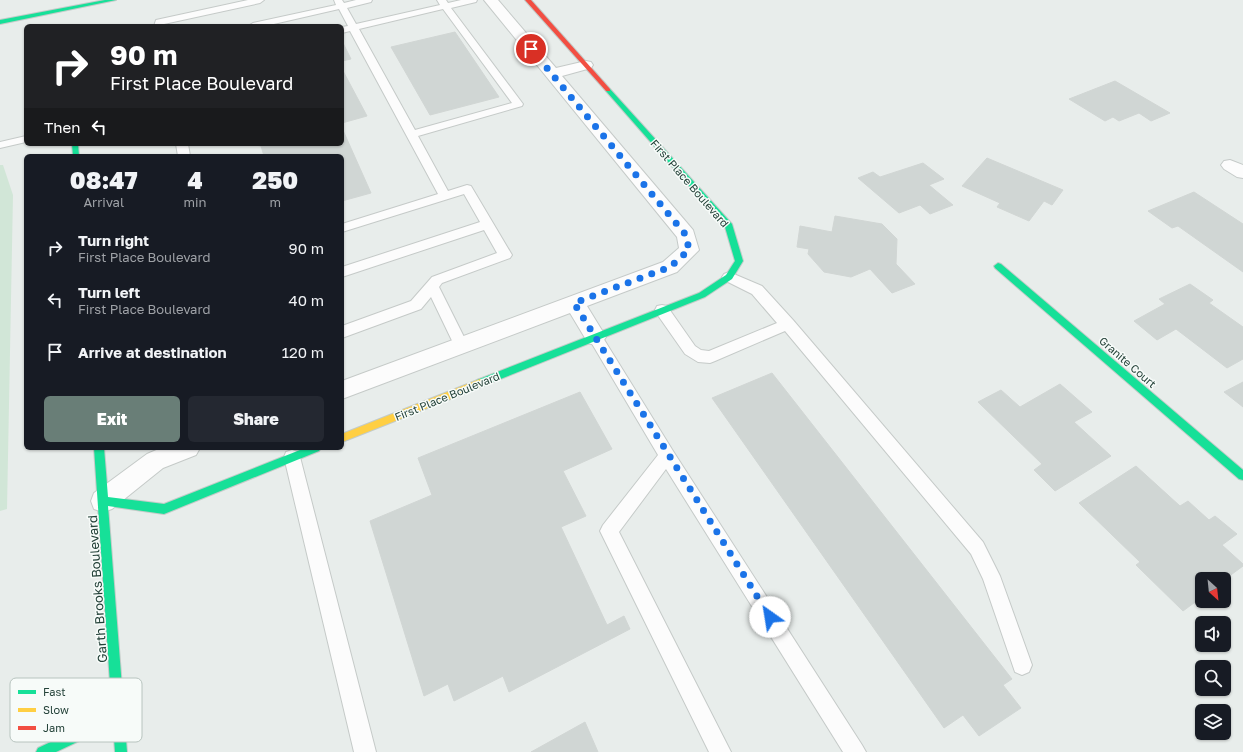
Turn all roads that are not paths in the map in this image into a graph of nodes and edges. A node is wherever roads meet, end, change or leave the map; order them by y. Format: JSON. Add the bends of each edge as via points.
{"nodes":[{"id":1,"x":64,"y":0,"type":"edge"},
{"id":2,"x":113,"y":0,"type":"edge"},
{"id":3,"x":260,"y":0,"type":"edge"},
{"id":4,"x":368,"y":0,"type":"edge"},
{"id":5,"x":473,"y":0,"type":"edge"},
{"id":6,"x":490,"y":0,"type":"edge"},
{"id":7,"x":528,"y":0,"type":"edge"},
{"id":8,"x":340,"y":3,"type":"edge"},
{"id":9,"x":443,"y":3,"type":"edge"},
{"id":10,"x":65,"y":10,"type":"junction"},
{"id":11,"x":66,"y":20,"type":"dead end"},
{"id":12,"x":0,"y":22,"type":"edge"},
{"id":13,"x":158,"y":24,"type":"edge"},
{"id":14,"x":261,"y":24,"type":"edge"},
{"id":15,"x":353,"y":28,"type":"junction"},
{"id":16,"x":344,"y":30,"type":"edge"},
{"id":17,"x":586,"y":65,"type":"junction"},
{"id":18,"x":552,"y":74,"type":"junction"},
{"id":19,"x":412,"y":134,"type":"junction"},
{"id":20,"x":24,"y":139,"type":"edge"},
{"id":21,"x":0,"y":145,"type":"edge"},
{"id":22,"x":445,"y":196,"type":"junction"},
{"id":23,"x":488,"y":224,"type":"junction"},
{"id":24,"x":344,"y":227,"type":"edge"},
{"id":25,"x":998,"y":266,"type":"dead end"},
{"id":26,"x":344,"y":271,"type":"edge"},
{"id":27,"x":729,"y":277,"type":"junction"},
{"id":28,"x":432,"y":286,"type":"junction"},
{"id":29,"x":574,"y":303,"type":"junction"},
{"id":30,"x":662,"y":310,"type":"junction"},
{"id":31,"x":788,"y":324,"type":"junction"},
{"id":32,"x":344,"y":331,"type":"edge"},
{"id":33,"x":595,"y":337,"type":"junction"},
{"id":34,"x":461,"y":345,"type":"junction"},
{"id":35,"x":344,"y":389,"type":"edge"},
{"id":36,"x":344,"y":437,"type":"edge"},
{"id":37,"x":99,"y":450,"type":"edge"},
{"id":38,"x":183,"y":450,"type":"edge"},
{"id":39,"x":306,"y":450,"type":"edge"},
{"id":40,"x":291,"y":453,"type":"edge"},
{"id":41,"x":668,"y":456,"type":"junction"},
{"id":42,"x":1243,"y":476,"type":"edge"},
{"id":43,"x":103,"y":501,"type":"junction"},
{"id":44,"x":1022,"y":665,"type":"dead end"},
{"id":45,"x":115,"y":678,"type":"edge"},
{"id":46,"x":63,"y":742,"type":"edge"},
{"id":47,"x":120,"y":742,"type":"edge"},
{"id":48,"x":42,"y":752,"type":"edge"},
{"id":49,"x":121,"y":752,"type":"edge"},
{"id":50,"x":365,"y":752,"type":"edge"},
{"id":51,"x":720,"y":752,"type":"edge"},
{"id":52,"x":854,"y":752,"type":"edge"}],
"edges":[{"from":1,"to":10,"type":"street"},
{"from":2,"to":10,"type":"street"},
{"from":3,"to":13,"type":"lane","via":[[163,20]]},
{"from":4,"to":8,"type":"lane"},
{"from":5,"to":9,"type":"lane"},
{"from":6,"to":18,"type":"street"},
{"from":7,"to":17,"type":"street","name":"First Place Boulevard"},
{"from":8,"to":14,"type":"lane"},
{"from":8,"to":15,"type":"lane"},
{"from":9,"to":15,"type":"lane"},
{"from":9,"to":19,"type":"lane","via":[[518,104]]},
{"from":10,"to":11,"type":"street"},
{"from":10,"to":12,"type":"street"},
{"from":15,"to":16,"type":"lane"},
{"from":15,"to":19,"type":"lane"},
{"from":17,"to":18,"type":"street"},
{"from":17,"to":27,"type":"street","name":"First Place Boulevard","via":[[729,226],[739,261]]},
{"from":18,"to":29,"type":"street","via":[[686,235],[689,250],[670,267]]},
{"from":19,"to":22,"type":"lane"},
{"from":20,"to":21,"type":"lane"},
{"from":22,"to":23,"type":"lane","via":[[467,189]]},
{"from":22,"to":24,"type":"lane"},
{"from":23,"to":26,"type":"lane"},
{"from":23,"to":28,"type":"lane","via":[[506,255],[437,280]]},
{"from":25,"to":42,"type":"street","name":"Granite Court"},
{"from":27,"to":30,"type":"street","name":"First Place Boulevard","via":[[702,294]]},
{"from":27,"to":31,"type":"lane","via":[[757,290]]},
{"from":28,"to":32,"type":"lane","via":[[416,305]]},
{"from":28,"to":34,"type":"lane"},
{"from":29,"to":33,"type":"street"},
{"from":29,"to":34,"type":"street"},
{"from":30,"to":31,"type":"lane","via":[[690,350],[698,356],[710,357]]},
{"from":30,"to":33,"type":"street","name":"First Place Boulevard"},
{"from":31,"to":44,"type":"lane","via":[[977,548],[991,576]]},
{"from":33,"to":36,"type":"street","name":"First Place Boulevard"},
{"from":33,"to":41,"type":"lane"},
{"from":34,"to":35,"type":"street"},
{"from":37,"to":43,"type":"street","name":"Garth Brooks Boulevard"},
{"from":38,"to":43,"type":"street","via":[[155,461]]},
{"from":39,"to":40,"type":"street"},
{"from":40,"to":43,"type":"street","via":[[164,509]]},
{"from":40,"to":50,"type":"lane"},
{"from":41,"to":51,"type":"lane","via":[[608,531]]},
{"from":41,"to":52,"type":"lane"},
{"from":43,"to":45,"type":"street","name":"Garth Brooks Boulevard"},
{"from":46,"to":48,"type":"street"},
{"from":47,"to":49,"type":"street","name":"Garth Brooks Boulevard"}]}
